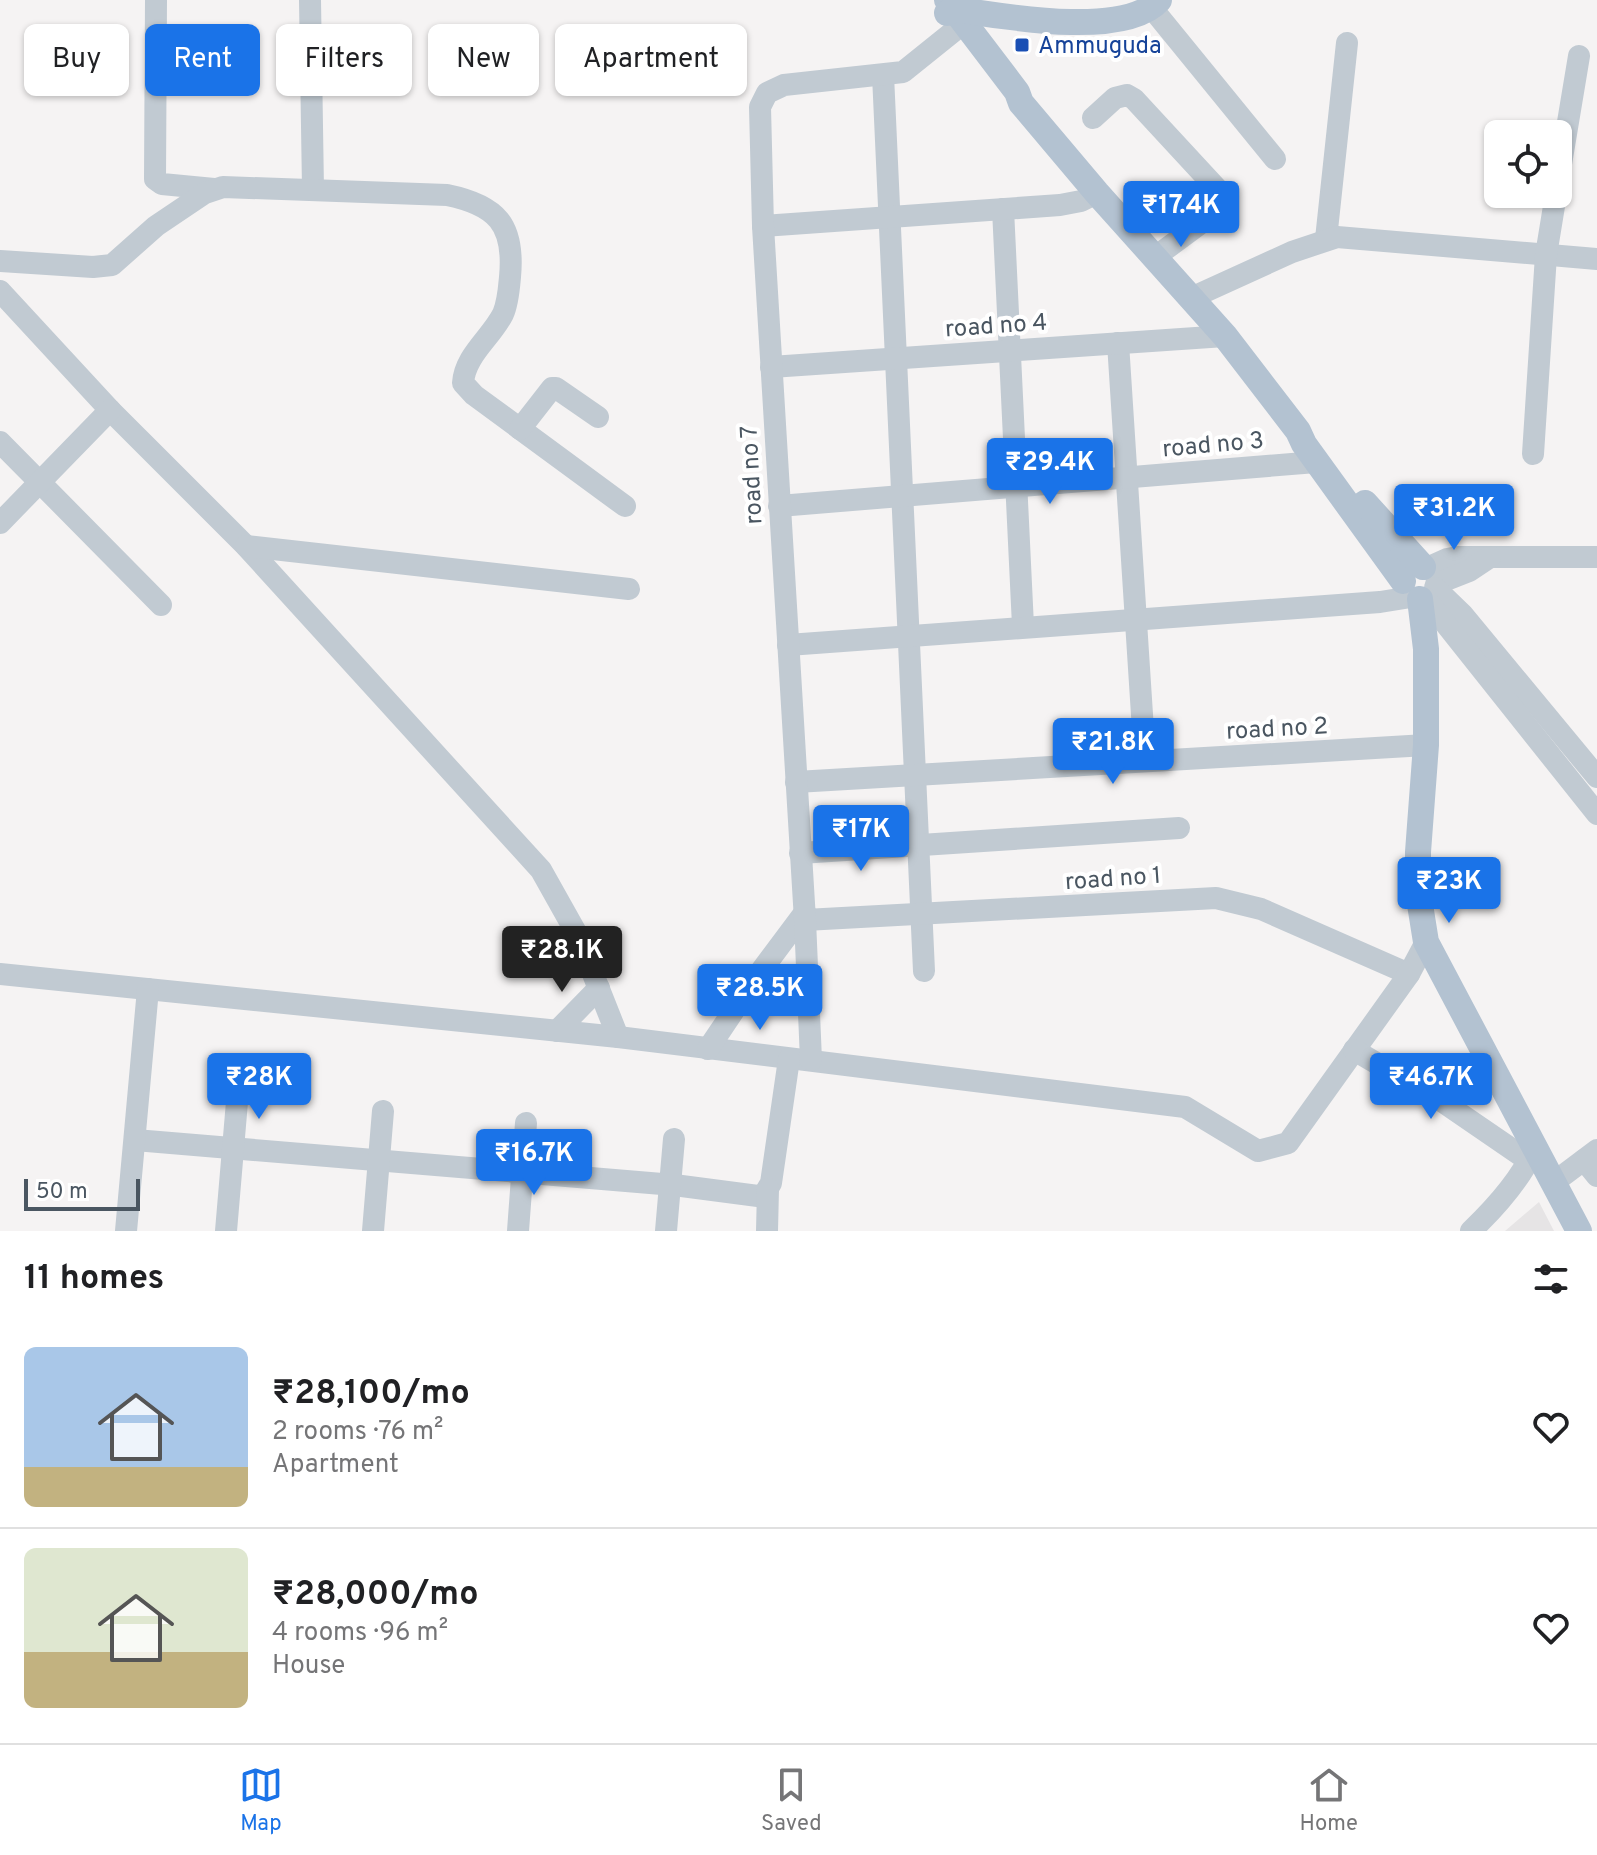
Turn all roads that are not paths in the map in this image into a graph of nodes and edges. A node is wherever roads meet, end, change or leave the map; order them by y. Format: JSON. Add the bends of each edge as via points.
{"nodes":[{"id":1,"x":156,"y":0,"type":"edge"},
{"id":2,"x":310,"y":0,"type":"edge"},
{"id":3,"x":1002,"y":0,"type":"edge"},
{"id":4,"x":1155,"y":4,"type":"edge"},
{"id":5,"x":946,"y":11,"type":"edge"},
{"id":6,"x":1095,"y":20,"type":"junction"},
{"id":7,"x":1347,"y":43,"type":"dead end"},
{"id":8,"x":1579,"y":56,"type":"dead end"},
{"id":9,"x":883,"y":75,"type":"junction"},
{"id":10,"x":1093,"y":118,"type":"dead end"},
{"id":11,"x":1568,"y":120,"type":"edge"},
{"id":12,"x":1275,"y":159,"type":"dead end"},
{"id":13,"x":214,"y":189,"type":"junction"},
{"id":14,"x":313,"y":189,"type":"junction"},
{"id":15,"x":1097,"y":193,"type":"junction"},
{"id":16,"x":1554,"y":208,"type":"edge"},
{"id":17,"x":1003,"y":209,"type":"junction"},
{"id":18,"x":890,"y":216,"type":"junction"},
{"id":19,"x":763,"y":226,"type":"junction"},
{"id":20,"x":1326,"y":239,"type":"junction"},
{"id":21,"x":1546,"y":255,"type":"junction"},
{"id":22,"x":1155,"y":257,"type":"junction"},
{"id":23,"x":1597,"y":259,"type":"edge"},
{"id":24,"x":0,"y":261,"type":"edge"},
{"id":25,"x":0,"y":291,"type":"edge"},
{"id":26,"x":1191,"y":298,"type":"junction"},
{"id":27,"x":1225,"y":336,"type":"junction"},
{"id":28,"x":1118,"y":343,"type":"junction"},
{"id":29,"x":1010,"y":351,"type":"junction"},
{"id":30,"x":896,"y":358,"type":"junction"},
{"id":31,"x":771,"y":367,"type":"junction"},
{"id":32,"x":110,"y":410,"type":"junction"},
{"id":33,"x":598,"y":417,"type":"dead end"},
{"id":34,"x":520,"y":429,"type":"junction"},
{"id":35,"x":1298,"y":431,"type":"junction"},
{"id":36,"x":0,"y":442,"type":"edge"},
{"id":37,"x":1533,"y":454,"type":"dead end"},
{"id":38,"x":1316,"y":462,"type":"junction"},
{"id":39,"x":1126,"y":477,"type":"junction"},
{"id":40,"x":39,"y":481,"type":"junction"},
{"id":41,"x":1017,"y":486,"type":"junction"},
{"id":42,"x":903,"y":495,"type":"junction"},
{"id":43,"x":625,"y":506,"type":"dead end"},
{"id":44,"x":779,"y":506,"type":"junction"},
{"id":45,"x":0,"y":523,"type":"edge"},
{"id":46,"x":246,"y":546,"type":"junction"},
{"id":47,"x":1597,"y":557,"type":"edge"},
{"id":48,"x":1423,"y":585,"type":"junction"},
{"id":49,"x":629,"y":589,"type":"dead end"},
{"id":50,"x":161,"y":605,"type":"dead end"},
{"id":51,"x":1135,"y":618,"type":"junction"},
{"id":52,"x":1023,"y":626,"type":"junction"},
{"id":53,"x":909,"y":635,"type":"junction"},
{"id":54,"x":788,"y":645,"type":"junction"},
{"id":55,"x":1426,"y":745,"type":"junction"},
{"id":56,"x":1145,"y":761,"type":"junction"},
{"id":57,"x":915,"y":775,"type":"junction"},
{"id":58,"x":1597,"y":777,"type":"edge"},
{"id":59,"x":796,"y":782,"type":"junction"},
{"id":60,"x":1597,"y":814,"type":"edge"},
{"id":61,"x":1179,"y":828,"type":"dead end"},
{"id":62,"x":919,"y":846,"type":"junction"},
{"id":63,"x":800,"y":853,"type":"junction"},
{"id":64,"x":922,"y":914,"type":"junction"},
{"id":65,"x":805,"y":916,"type":"junction"},
{"id":66,"x":1426,"y":942,"type":"junction"},
{"id":67,"x":924,"y":971,"type":"dead end"},
{"id":68,"x":0,"y":974,"type":"edge"},
{"id":69,"x":1409,"y":974,"type":"junction"},
{"id":70,"x":599,"y":988,"type":"junction"},
{"id":71,"x":148,"y":989,"type":"junction"},
{"id":72,"x":557,"y":1031,"type":"junction"},
{"id":73,"x":618,"y":1037,"type":"junction"},
{"id":74,"x":708,"y":1049,"type":"junction"},
{"id":75,"x":1354,"y":1050,"type":"junction"},
{"id":76,"x":800,"y":1059,"type":"junction"},
{"id":77,"x":238,"y":1090,"type":"dead end"},
{"id":78,"x":383,"y":1111,"type":"dead end"},
{"id":79,"x":526,"y":1123,"type":"dead end"},
{"id":80,"x":674,"y":1139,"type":"dead end"},
{"id":81,"x":135,"y":1140,"type":"junction"},
{"id":82,"x":233,"y":1148,"type":"junction"},
{"id":83,"x":1532,"y":1156,"type":"junction"},
{"id":84,"x":379,"y":1160,"type":"junction"},
{"id":85,"x":1593,"y":1162,"type":"edge"},
{"id":86,"x":523,"y":1173,"type":"junction"},
{"id":87,"x":1553,"y":1183,"type":"junction"},
{"id":88,"x":670,"y":1185,"type":"junction"},
{"id":89,"x":768,"y":1189,"type":"junction"},
{"id":90,"x":126,"y":1231,"type":"edge"},
{"id":91,"x":226,"y":1231,"type":"edge"},
{"id":92,"x":373,"y":1231,"type":"edge"},
{"id":93,"x":518,"y":1231,"type":"edge"},
{"id":94,"x":666,"y":1231,"type":"edge"},
{"id":95,"x":767,"y":1231,"type":"edge"},
{"id":96,"x":1471,"y":1231,"type":"edge"},
{"id":97,"x":1579,"y":1231,"type":"edge"}],
"edges":[{"from":1,"to":13,"type":"street","via":[[155,179]]},
{"from":2,"to":14,"type":"street"},
{"from":3,"to":6,"type":"main road"},
{"from":4,"to":6,"type":"main road","via":[[1125,17]]},
{"from":4,"to":12,"type":"street"},
{"from":5,"to":6,"type":"main road","via":[[1069,24]]},
{"from":5,"to":9,"type":"street","name":"road no 7","via":[[911,68]]},
{"from":5,"to":15,"type":"main road"},
{"from":7,"to":20,"type":"street"},
{"from":8,"to":11,"type":"street"},
{"from":9,"to":18,"type":"street"},
{"from":9,"to":19,"type":"street","name":"road no 7","via":[[784,85],[767,93],[759,122]]},
{"from":10,"to":22,"type":"street","via":[[1115,98],[1134,99],[1220,192],[1216,212]]},
{"from":13,"to":14,"type":"street"},
{"from":13,"to":24,"type":"street","via":[[156,226],[112,265]]},
{"from":14,"to":34,"type":"street","via":[[447,195],[473,200],[495,214],[507,231],[512,256],[504,312],[469,361],[463,383]]},
{"from":15,"to":17,"type":"street","via":[[1081,201]]},
{"from":15,"to":22,"type":"main road"},
{"from":16,"to":21,"type":"street"},
{"from":17,"to":18,"type":"street"},
{"from":17,"to":29,"type":"street"},
{"from":18,"to":19,"type":"street"},
{"from":18,"to":30,"type":"street"},
{"from":19,"to":31,"type":"street","name":"road no 7"},
{"from":20,"to":21,"type":"street"},
{"from":20,"to":26,"type":"street"},
{"from":21,"to":23,"type":"street"},
{"from":21,"to":37,"type":"street"},
{"from":22,"to":26,"type":"main road"},
{"from":25,"to":32,"type":"street"},
{"from":26,"to":27,"type":"main road"},
{"from":27,"to":28,"type":"street","name":"road no 4"},
{"from":27,"to":35,"type":"main road"},
{"from":28,"to":29,"type":"street","name":"road no 4"},
{"from":28,"to":39,"type":"street"},
{"from":29,"to":30,"type":"street","name":"road no 4"},
{"from":29,"to":41,"type":"street"},
{"from":30,"to":31,"type":"street","name":"road no 4"},
{"from":30,"to":42,"type":"street"},
{"from":31,"to":44,"type":"street","name":"road no 7"},
{"from":32,"to":40,"type":"street"},
{"from":32,"to":46,"type":"street"},
{"from":33,"to":34,"type":"street","via":[[552,388]]},
{"from":34,"to":43,"type":"street"},
{"from":35,"to":38,"type":"main road"},
{"from":35,"to":48,"type":"main road","via":[[1314,440],[1379,519]]},
{"from":36,"to":40,"type":"street"},
{"from":38,"to":39,"type":"street","name":"road no 3"},
{"from":38,"to":48,"type":"main road"},
{"from":39,"to":41,"type":"street","name":"road no 3"},
{"from":39,"to":51,"type":"street"},
{"from":40,"to":45,"type":"street"},
{"from":40,"to":50,"type":"street"},
{"from":41,"to":42,"type":"street","name":"road no 3"},
{"from":41,"to":52,"type":"street"},
{"from":42,"to":44,"type":"street","name":"road no 3"},
{"from":42,"to":53,"type":"street"},
{"from":44,"to":54,"type":"street","name":"road no 7"},
{"from":46,"to":49,"type":"street"},
{"from":46,"to":70,"type":"street","via":[[541,870],[566,910]]},
{"from":47,"to":48,"type":"street","via":[[1447,559]]},
{"from":48,"to":51,"type":"street","via":[[1380,602]]},
{"from":48,"to":55,"type":"main road"},
{"from":48,"to":58,"type":"street","via":[[1463,615]]},
{"from":48,"to":60,"type":"street"},
{"from":51,"to":52,"type":"street"},
{"from":51,"to":56,"type":"street"},
{"from":52,"to":53,"type":"street"},
{"from":53,"to":54,"type":"street"},
{"from":53,"to":57,"type":"street"},
{"from":54,"to":59,"type":"street","name":"road no 7"},
{"from":55,"to":56,"type":"street","name":"road no 2"},
{"from":55,"to":66,"type":"main road","via":[[1417,872]]},
{"from":56,"to":57,"type":"street","name":"road no 2"},
{"from":57,"to":59,"type":"street","name":"road no 2"},
{"from":57,"to":62,"type":"street"},
{"from":59,"to":63,"type":"street","name":"road no 7"},
{"from":61,"to":62,"type":"street"},
{"from":62,"to":63,"type":"street"},
{"from":62,"to":64,"type":"street"},
{"from":63,"to":65,"type":"street","name":"road no 7"},
{"from":64,"to":65,"type":"street","name":"road no 1"},
{"from":64,"to":67,"type":"street"},
{"from":64,"to":69,"type":"street","name":"road no 1","via":[[1216,898],[1261,909]]},
{"from":65,"to":74,"type":"street"},
{"from":65,"to":76,"type":"street","name":"road no 7"},
{"from":66,"to":69,"type":"street"},
{"from":66,"to":83,"type":"main road"},
{"from":68,"to":71,"type":"street"},
{"from":69,"to":75,"type":"street"},
{"from":70,"to":72,"type":"street"},
{"from":70,"to":73,"type":"street"},
{"from":71,"to":72,"type":"street"},
{"from":71,"to":81,"type":"street"},
{"from":72,"to":73,"type":"street"},
{"from":73,"to":74,"type":"street"},
{"from":74,"to":76,"type":"street"},
{"from":75,"to":76,"type":"street","via":[[1288,1143],[1258,1151],[1185,1107]]},
{"from":75,"to":83,"type":"street"},
{"from":76,"to":89,"type":"street","name":"road no 7"},
{"from":77,"to":82,"type":"street"},
{"from":78,"to":84,"type":"street"},
{"from":79,"to":86,"type":"street"},
{"from":80,"to":88,"type":"street"},
{"from":81,"to":82,"type":"street"},
{"from":81,"to":90,"type":"street"},
{"from":82,"to":84,"type":"street"},
{"from":82,"to":91,"type":"street"},
{"from":83,"to":87,"type":"main road"},
{"from":83,"to":96,"type":"street"},
{"from":84,"to":86,"type":"street"},
{"from":84,"to":92,"type":"street"},
{"from":85,"to":87,"type":"street"},
{"from":86,"to":88,"type":"street"},
{"from":86,"to":93,"type":"street"},
{"from":87,"to":97,"type":"main road"},
{"from":88,"to":89,"type":"street","via":[[758,1196]]},
{"from":88,"to":94,"type":"street"},
{"from":89,"to":95,"type":"street","name":"road no 7"}]}
